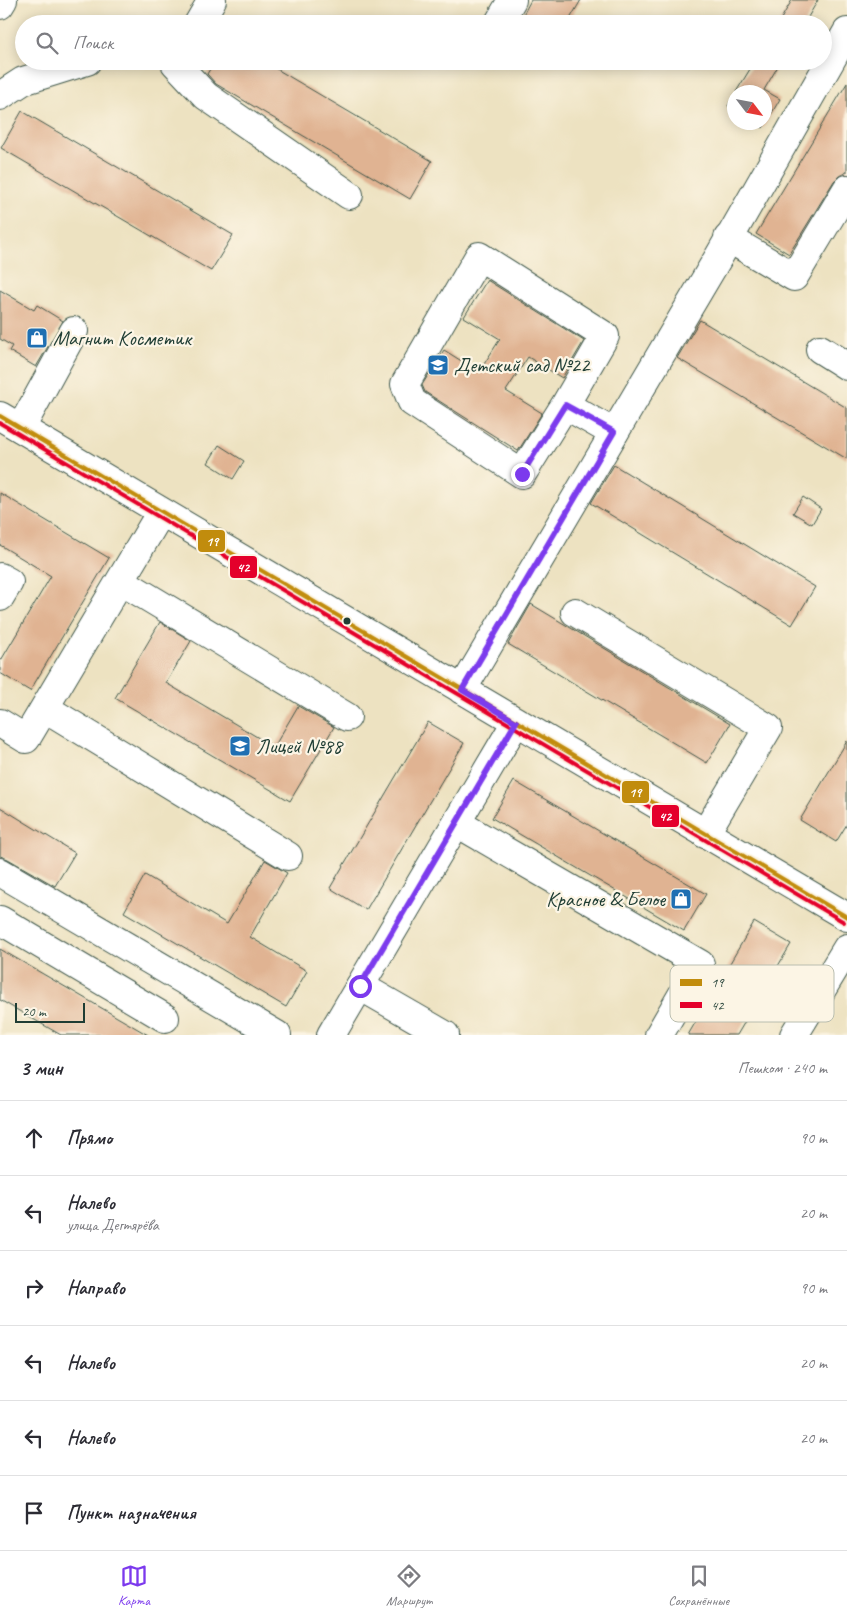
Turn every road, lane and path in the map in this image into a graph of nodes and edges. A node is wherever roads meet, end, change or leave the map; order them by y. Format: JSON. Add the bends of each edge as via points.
{"nodes":[{"id":1,"x":3,"y":0,"type":"edge"},
{"id":2,"x":212,"y":0,"type":"edge"},
{"id":3,"x":512,"y":0,"type":"edge"},
{"id":4,"x":0,"y":6,"type":"edge"},
{"id":5,"x":203,"y":15,"type":"edge"},
{"id":6,"x":503,"y":15,"type":"edge"},
{"id":7,"x":847,"y":32,"type":"edge"},
{"id":8,"x":832,"y":58,"type":"edge"},
{"id":9,"x":58,"y":70,"type":"edge"},
{"id":10,"x":182,"y":70,"type":"edge"},
{"id":11,"x":825,"y":70,"type":"edge"},
{"id":12,"x":0,"y":96,"type":"edge"},
{"id":13,"x":847,"y":189,"type":"edge"},
{"id":14,"x":350,"y":195,"type":"dead end"},
{"id":15,"x":728,"y":238,"type":"junction"},
{"id":16,"x":74,"y":331,"type":"dead end"},
{"id":17,"x":820,"y":350,"type":"dead end"},
{"id":18,"x":847,"y":366,"type":"edge"},
{"id":19,"x":565,"y":405,"type":"junction"},
{"id":20,"x":10,"y":422,"type":"edge"},
{"id":21,"x":614,"y":432,"type":"junction"},
{"id":22,"x":161,"y":512,"type":"junction"},
{"id":23,"x":0,"y":577,"type":"edge"},
{"id":24,"x":120,"y":580,"type":"junction"},
{"id":25,"x":0,"y":597,"type":"edge"},
{"id":26,"x":574,"y":612,"type":"dead end"},
{"id":27,"x":462,"y":690,"type":"junction"},
{"id":28,"x":45,"y":708,"type":"junction"},
{"id":29,"x":347,"y":717,"type":"dead end"},
{"id":30,"x":516,"y":722,"type":"junction"},
{"id":31,"x":0,"y":724,"type":"edge"},
{"id":32,"x":457,"y":822,"type":"junction"},
{"id":33,"x":705,"y":834,"type":"junction"},
{"id":34,"x":288,"y":856,"type":"dead end"},
{"id":35,"x":0,"y":872,"type":"edge"},
{"id":36,"x":847,"y":917,"type":"edge"},
{"id":37,"x":0,"y":920,"type":"edge"},
{"id":38,"x":847,"y":948,"type":"edge"},
{"id":39,"x":699,"y":965,"type":"edge"},
{"id":40,"x":834,"y":971,"type":"edge"},
{"id":41,"x":186,"y":982,"type":"junction"},
{"id":42,"x":360,"y":986,"type":"junction"},
{"id":43,"x":670,"y":1015,"type":"edge"},
{"id":44,"x":805,"y":1022,"type":"edge"},
{"id":45,"x":160,"y":1026,"type":"edge"},
{"id":46,"x":798,"y":1034,"type":"edge"},
{"id":47,"x":277,"y":1035,"type":"edge"},
{"id":48,"x":331,"y":1035,"type":"edge"},
{"id":49,"x":445,"y":1035,"type":"edge"},
{"id":50,"x":658,"y":1035,"type":"edge"}],
"edges":[{"from":1,"to":4,"type":"street"},
{"from":2,"to":5,"type":"street"},
{"from":3,"to":6,"type":"street"},
{"from":7,"to":8,"type":"street"},
{"from":9,"to":12,"type":"street","via":[[22,81]]},
{"from":10,"to":14,"type":"street","via":[[206,96]]},
{"from":11,"to":15,"type":"street"},
{"from":13,"to":15,"type":"street","via":[[794,277]]},
{"from":15,"to":21,"type":"street"},
{"from":16,"to":20,"type":"street"},
{"from":17,"to":18,"type":"street"},
{"from":19,"to":19,"type":"street","via":[[605,336],[479,256],[405,384],[412,402],[522,474]]},
{"from":19,"to":21,"type":"street"},
{"from":20,"to":22,"type":"street"},
{"from":21,"to":27,"type":"street"},
{"from":22,"to":24,"type":"street"},
{"from":22,"to":27,"type":"street"},
{"from":23,"to":25,"type":"street","via":[[9,582]]},
{"from":24,"to":28,"type":"street"},
{"from":24,"to":29,"type":"street"},
{"from":26,"to":33,"type":"street","via":[[768,728]]},
{"from":27,"to":30,"type":"street"},
{"from":28,"to":31,"type":"street","via":[[26,739]]},
{"from":28,"to":34,"type":"street"},
{"from":30,"to":32,"type":"street"},
{"from":30,"to":33,"type":"street"},
{"from":32,"to":39,"type":"street"},
{"from":32,"to":42,"type":"street"},
{"from":33,"to":36,"type":"street"},
{"from":35,"to":41,"type":"street"},
{"from":37,"to":45,"type":"street"},
{"from":38,"to":40,"type":"street"},
{"from":41,"to":45,"type":"street"},
{"from":41,"to":47,"type":"street"},
{"from":42,"to":48,"type":"street"},
{"from":42,"to":49,"type":"street"},
{"from":43,"to":50,"type":"street"},
{"from":44,"to":46,"type":"street"}]}
